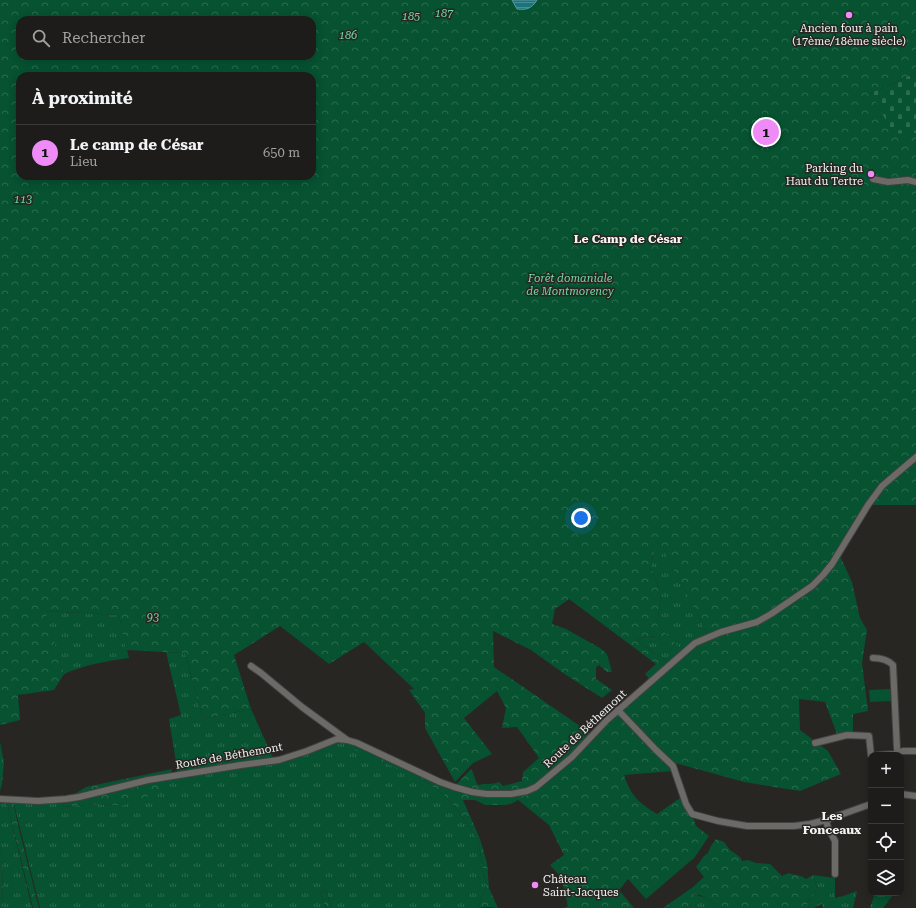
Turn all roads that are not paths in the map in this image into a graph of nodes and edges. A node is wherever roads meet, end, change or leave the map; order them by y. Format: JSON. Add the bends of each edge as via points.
{"nodes":[{"id":1,"x":873,"y":179,"type":"dead end"},
{"id":2,"x":916,"y":182,"type":"edge"},
{"id":3,"x":916,"y":457,"type":"edge"},
{"id":4,"x":872,"y":658,"type":"dead end"},
{"id":5,"x":251,"y":666,"type":"dead end"},
{"id":6,"x":618,"y":710,"type":"junction"},
{"id":7,"x":347,"y":740,"type":"junction"},
{"id":8,"x":815,"y":743,"type":"dead end"},
{"id":9,"x":916,"y":751,"type":"edge"},
{"id":10,"x":871,"y":752,"type":"edge"},
{"id":11,"x":898,"y":752,"type":"edge"},
{"id":12,"x":901,"y":752,"type":"edge"},
{"id":13,"x":904,"y":794,"type":"edge"},
{"id":14,"x":916,"y":796,"type":"edge"},
{"id":15,"x":0,"y":799,"type":"edge"},
{"id":16,"x":868,"y":805,"type":"edge"},
{"id":17,"x":826,"y":820,"type":"junction"},
{"id":18,"x":835,"y":874,"type":"dead end"}],
"edges":[{"from":1,"to":2,"type":"street"},
{"from":3,"to":6,"type":"street","name":"Route de Béthemont","via":[[882,486],[832,564],[812,586],[757,622],[721,632],[695,643]]},
{"from":4,"to":11,"type":"street","via":[[881,658],[893,665]]},
{"from":5,"to":7,"type":"street"},
{"from":6,"to":7,"type":"street","name":"Route de Béthemont","via":[[572,757],[542,783],[527,791],[511,794],[487,794],[454,787]]},
{"from":6,"to":17,"type":"street","via":[[673,766],[692,814],[747,826],[794,826]]},
{"from":7,"to":15,"type":"street","name":"Route de Béthemont","via":[[337,739],[279,760],[148,780],[79,797],[38,801]]},
{"from":8,"to":10,"type":"street","via":[[848,735],[869,736]]},
{"from":9,"to":12,"type":"street"},
{"from":13,"to":14,"type":"street"},
{"from":16,"to":17,"type":"street"},
{"from":17,"to":18,"type":"street","via":[[834,840]]}]}
